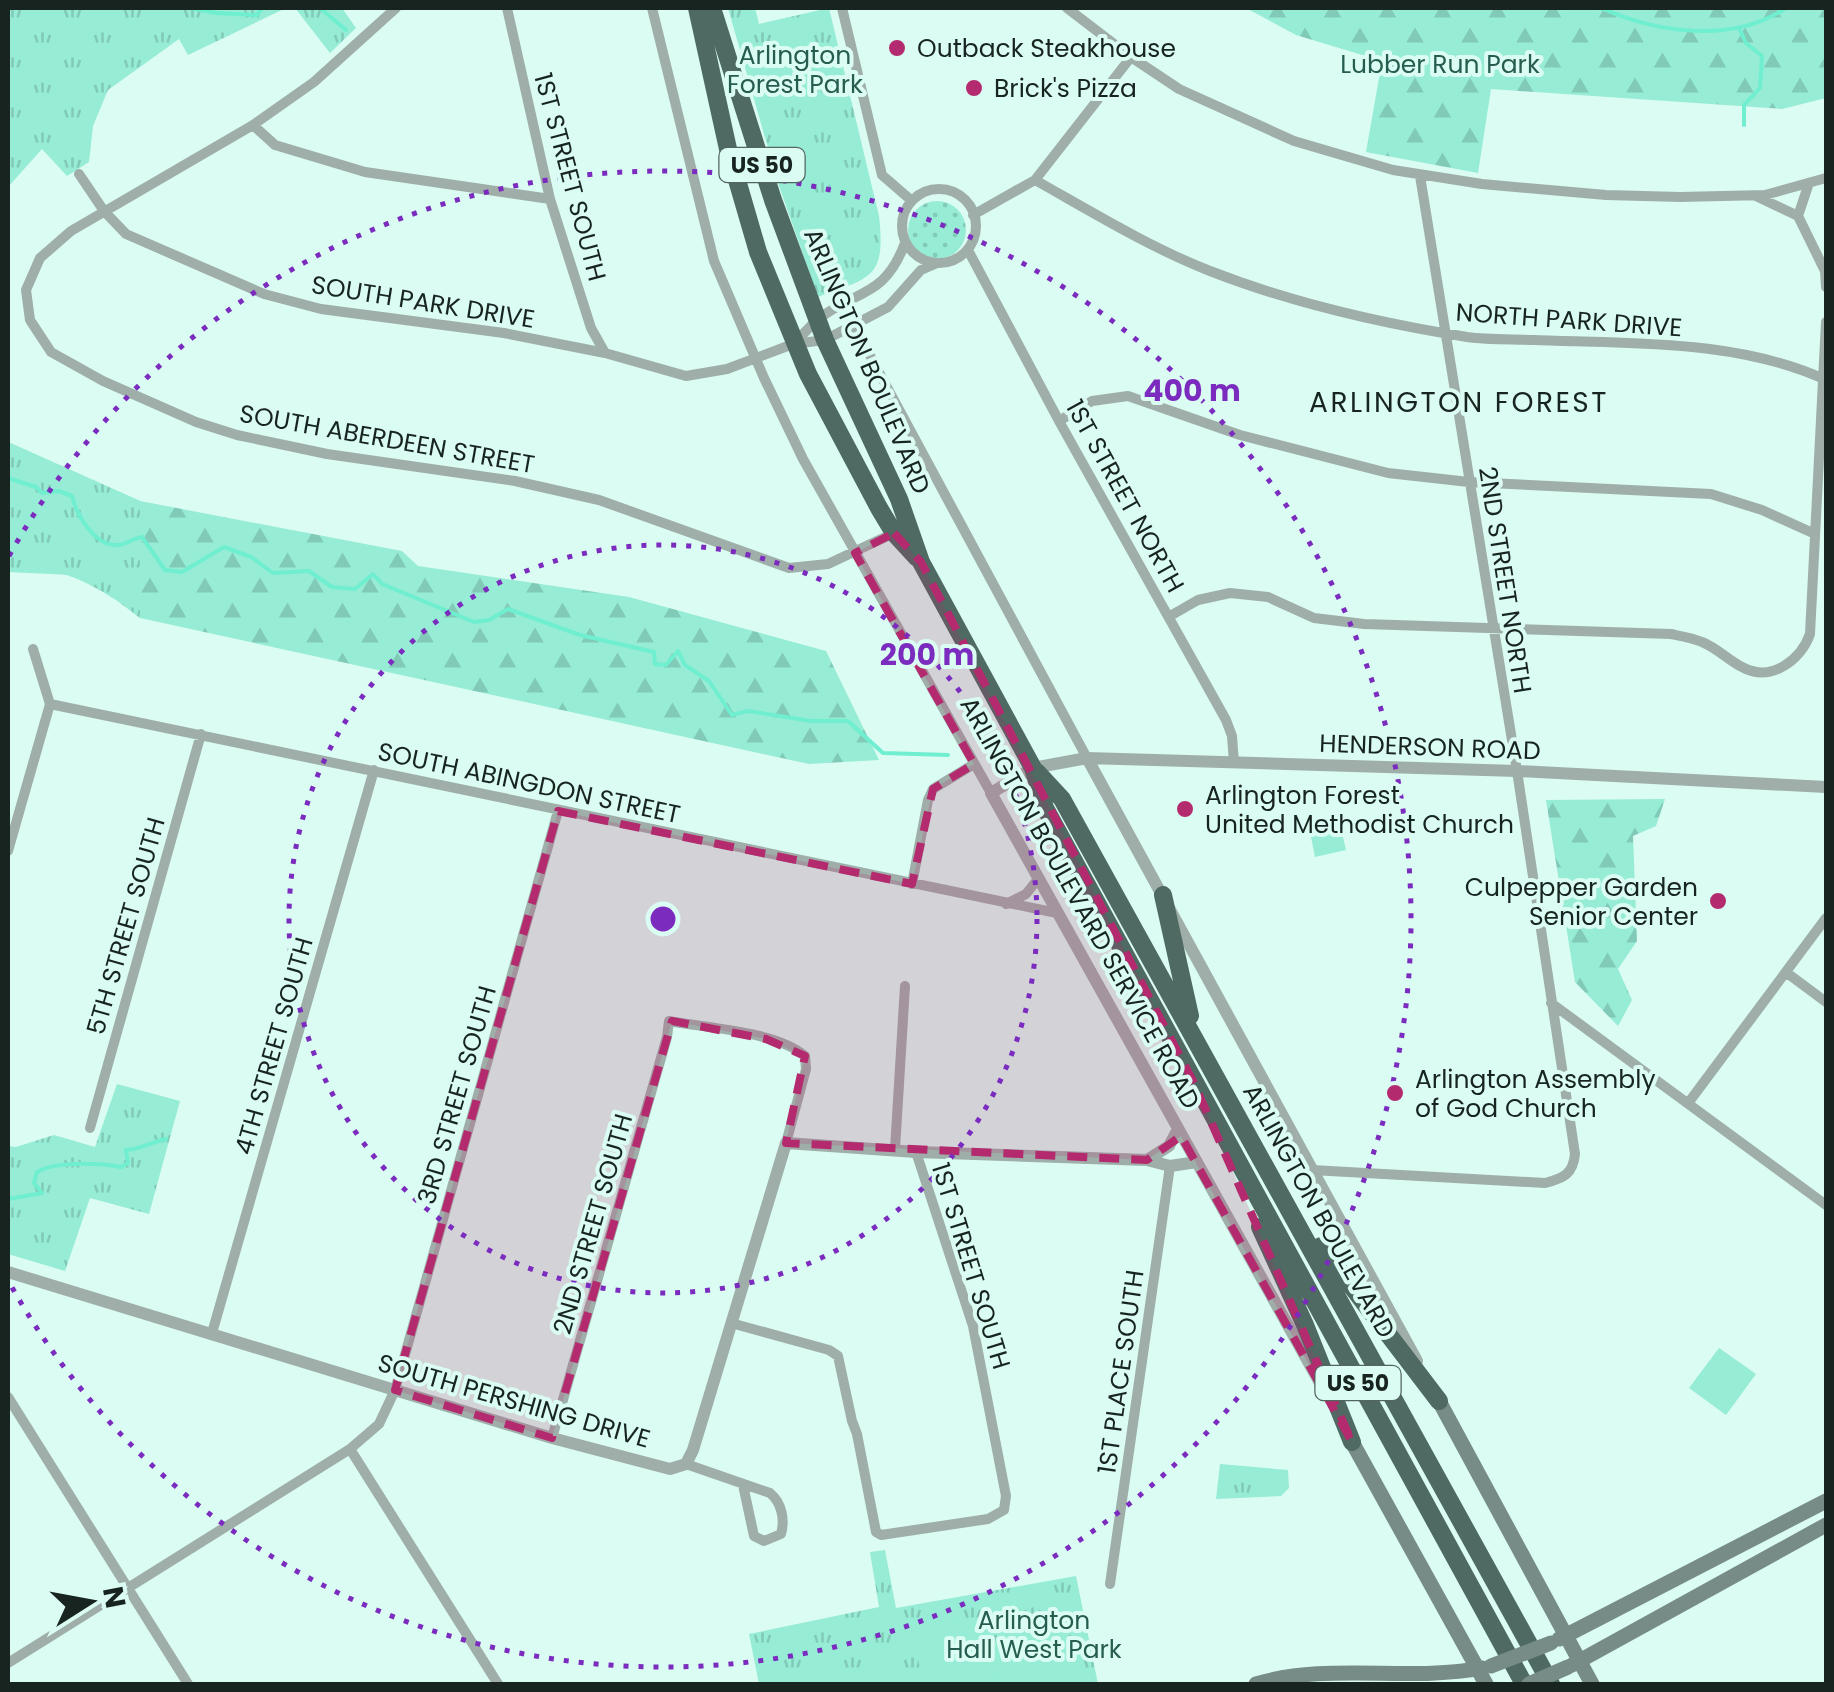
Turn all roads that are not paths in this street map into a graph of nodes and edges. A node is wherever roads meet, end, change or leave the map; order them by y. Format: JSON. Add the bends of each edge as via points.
{"nodes":[{"id":1,"x":396,"y":8,"type":"edge"},
{"id":2,"x":507,"y":8,"type":"edge"},
{"id":3,"x":652,"y":8,"type":"edge"},
{"id":4,"x":697,"y":8,"type":"edge"},
{"id":5,"x":712,"y":8,"type":"edge"},
{"id":6,"x":842,"y":8,"type":"edge"},
{"id":7,"x":1067,"y":8,"type":"edge"},
{"id":8,"x":1130,"y":57,"type":"junction"},
{"id":9,"x":253,"y":125,"type":"junction"},
{"id":10,"x":78,"y":174,"type":"dead end"},
{"id":11,"x":1420,"y":176,"type":"junction"},
{"id":12,"x":1826,"y":178,"type":"edge"},
{"id":13,"x":1035,"y":180,"type":"junction"},
{"id":14,"x":1810,"y":184,"type":"junction"},
{"id":15,"x":1755,"y":196,"type":"junction"},
{"id":16,"x":550,"y":199,"type":"junction"},
{"id":17,"x":912,"y":201,"type":"junction"},
{"id":18,"x":104,"y":211,"type":"junction"},
{"id":19,"x":973,"y":215,"type":"junction"},
{"id":20,"x":1798,"y":216,"type":"junction"},
{"id":21,"x":905,"y":243,"type":"junction"},
{"id":22,"x":969,"y":252,"type":"junction"},
{"id":23,"x":934,"y":264,"type":"junction"},
{"id":24,"x":1826,"y":287,"type":"edge"},
{"id":25,"x":817,"y":320,"type":"junction"},
{"id":26,"x":1826,"y":322,"type":"edge"},
{"id":27,"x":854,"y":326,"type":"junction"},
{"id":28,"x":1444,"y":332,"type":"junction"},
{"id":29,"x":825,"y":340,"type":"junction"},
{"id":30,"x":794,"y":344,"type":"junction"},
{"id":31,"x":605,"y":353,"type":"junction"},
{"id":32,"x":756,"y":359,"type":"junction"},
{"id":33,"x":1825,"y":380,"type":"edge"},
{"id":34,"x":1059,"y":421,"type":"junction"},
{"id":35,"x":1468,"y":482,"type":"junction"},
{"id":36,"x":894,"y":532,"type":"junction"},
{"id":37,"x":1814,"y":534,"type":"junction"},
{"id":38,"x":855,"y":553,"type":"junction"},
{"id":39,"x":921,"y":562,"type":"junction"},
{"id":40,"x":1170,"y":616,"type":"junction"},
{"id":41,"x":1492,"y":627,"type":"junction"},
{"id":42,"x":32,"y":649,"type":"dead end"},
{"id":43,"x":50,"y":704,"type":"junction"},
{"id":44,"x":201,"y":734,"type":"junction"},
{"id":45,"x":1087,"y":758,"type":"junction"},
{"id":46,"x":1234,"y":763,"type":"junction"},
{"id":47,"x":974,"y":764,"type":"junction"},
{"id":48,"x":1033,"y":768,"type":"junction"},
{"id":49,"x":374,"y":770,"type":"junction"},
{"id":50,"x":1517,"y":771,"type":"junction"},
{"id":51,"x":1826,"y":787,"type":"edge"},
{"id":52,"x":991,"y":794,"type":"junction"},
{"id":53,"x":558,"y":811,"type":"junction"},
{"id":54,"x":8,"y":850,"type":"edge"},
{"id":55,"x":1038,"y":879,"type":"junction"},
{"id":56,"x":912,"y":884,"type":"junction"},
{"id":57,"x":1163,"y":895,"type":"junction"},
{"id":58,"x":1006,"y":904,"type":"junction"},
{"id":59,"x":1057,"y":914,"type":"junction"},
{"id":60,"x":1826,"y":918,"type":"edge"},
{"id":61,"x":1787,"y":972,"type":"junction"},
{"id":62,"x":905,"y":986,"type":"dead end"},
{"id":63,"x":1826,"y":1002,"type":"edge"},
{"id":64,"x":1551,"y":1003,"type":"junction"},
{"id":65,"x":1197,"y":1040,"type":"junction"},
{"id":66,"x":1192,"y":1081,"type":"junction"},
{"id":67,"x":1688,"y":1102,"type":"junction"},
{"id":68,"x":90,"y":1128,"type":"dead end"},
{"id":69,"x":1178,"y":1129,"type":"junction"},
{"id":70,"x":786,"y":1143,"type":"junction"},
{"id":71,"x":896,"y":1150,"type":"junction"},
{"id":72,"x":916,"y":1152,"type":"junction"},
{"id":73,"x":1147,"y":1160,"type":"junction"},
{"id":74,"x":1197,"y":1162,"type":"junction"},
{"id":75,"x":1170,"y":1166,"type":"junction"},
{"id":76,"x":1312,"y":1170,"type":"junction"},
{"id":77,"x":1286,"y":1200,"type":"junction"},
{"id":78,"x":1826,"y":1205,"type":"edge"},
{"id":79,"x":8,"y":1272,"type":"edge"},
{"id":80,"x":731,"y":1322,"type":"junction"},
{"id":81,"x":212,"y":1334,"type":"junction"},
{"id":82,"x":395,"y":1390,"type":"junction"},
{"id":83,"x":8,"y":1396,"type":"edge"},
{"id":84,"x":1439,"y":1401,"type":"junction"},
{"id":85,"x":552,"y":1438,"type":"junction"},
{"id":86,"x":1352,"y":1442,"type":"junction"},
{"id":87,"x":350,"y":1448,"type":"junction"},
{"id":88,"x":686,"y":1464,"type":"junction"},
{"id":89,"x":742,"y":1485,"type":"junction"},
{"id":90,"x":1826,"y":1501,"type":"edge"},
{"id":91,"x":1826,"y":1525,"type":"edge"},
{"id":92,"x":1110,"y":1584,"type":"dead end"},
{"id":93,"x":127,"y":1587,"type":"junction"},
{"id":94,"x":1559,"y":1639,"type":"junction"},
{"id":95,"x":8,"y":1663,"type":"edge"},
{"id":96,"x":1574,"y":1664,"type":"junction"},
{"id":97,"x":1484,"y":1668,"type":"junction"},
{"id":98,"x":188,"y":1684,"type":"edge"},
{"id":99,"x":498,"y":1684,"type":"edge"},
{"id":100,"x":1256,"y":1684,"type":"edge"},
{"id":101,"x":1486,"y":1684,"type":"edge"},
{"id":102,"x":1527,"y":1684,"type":"edge"},
{"id":103,"x":1551,"y":1684,"type":"edge"},
{"id":104,"x":1592,"y":1684,"type":"edge"}],
"edges":[{"from":1,"to":9,"type":"street","name":"SOUTH ABERDEEN STREET","via":[[314,82]]},
{"from":2,"to":16,"type":"street","name":"1ST STREET SOUTH"},
{"from":3,"to":32,"type":"street","name":"ARLINGTON BOULEVARD SERVICE ROAD","via":[[714,261]]},
{"from":4,"to":30,"type":"highway","name":"ARLINGTON BOULEVARD","number":"US 50","via":[[741,198]]},
{"from":5,"to":25,"type":"highway","name":"ARLINGTON BOULEVARD","number":"US 50"},
{"from":6,"to":17,"type":"street","via":[[882,175]]},
{"from":7,"to":8,"type":"street"},
{"from":8,"to":11,"type":"street","via":[[1246,122]]},
{"from":8,"to":13,"type":"street"},
{"from":9,"to":16,"type":"street","via":[[275,145],[366,172]]},
{"from":9,"to":18,"type":"street","name":"SOUTH ABERDEEN STREET"},
{"from":10,"to":18,"type":"street","name":"SOUTH PARK DRIVE"},
{"from":11,"to":15,"type":"street","via":[[1606,195]]},
{"from":11,"to":28,"type":"street","name":"2ND STREET NORTH"},
{"from":12,"to":14,"type":"street"},
{"from":13,"to":19,"type":"street"},
{"from":13,"to":28,"type":"street","name":"NORTH PARK DRIVE","via":[[1209,270],[1326,310]]},
{"from":14,"to":15,"type":"street"},
{"from":14,"to":20,"type":"street"},
{"from":15,"to":20,"type":"street"},
{"from":16,"to":31,"type":"street","name":"1ST STREET SOUTH","via":[[590,328]]},
{"from":17,"to":19,"type":"street","via":[[924,190],[949,189]]},
{"from":17,"to":21,"type":"street"},
{"from":18,"to":31,"type":"street","name":"SOUTH PARK DRIVE","via":[[126,234],[264,294]]},
{"from":18,"to":38,"type":"street","name":"SOUTH ABERDEEN STREET","via":[[40,258],[26,290],[30,320],[51,352],[103,381],[237,435],[582,496],[775,565],[815,568]]},
{"from":19,"to":22,"type":"street","via":[[977,228]]},
{"from":20,"to":24,"type":"street"},
{"from":21,"to":23,"type":"street"},
{"from":21,"to":25,"type":"street","via":[[878,286]]},
{"from":22,"to":23,"type":"street"},
{"from":22,"to":34,"type":"street","name":"1ST STREET NORTH"},
{"from":23,"to":27,"type":"street","via":[[888,307]]},
{"from":25,"to":29,"type":"highway","name":"ARLINGTON BOULEVARD","number":"US 50"},
{"from":25,"to":30,"type":"street"},
{"from":26,"to":33,"type":"street"},
{"from":27,"to":29,"type":"street"},
{"from":27,"to":45,"type":"street","name":"ARLINGTON BOULEVARD"},
{"from":28,"to":33,"type":"street","name":"NORTH PARK DRIVE","via":[[1763,357]]},
{"from":28,"to":35,"type":"street","name":"2ND STREET NORTH"},
{"from":29,"to":30,"type":"street"},
{"from":29,"to":39,"type":"highway","name":"ARLINGTON BOULEVARD","number":"US 50"},
{"from":30,"to":32,"type":"street","name":"SOUTH PARK DRIVE"},
{"from":30,"to":36,"type":"highway","name":"ARLINGTON BOULEVARD","number":"US 50"},
{"from":31,"to":32,"type":"street","name":"SOUTH PARK DRIVE","via":[[686,376]]},
{"from":32,"to":38,"type":"street","name":"ARLINGTON BOULEVARD SERVICE ROAD"},
{"from":33,"to":37,"type":"street"},
{"from":34,"to":35,"type":"street","via":[[1092,401],[1128,396],[1240,435],[1388,473]]},
{"from":34,"to":40,"type":"street","name":"1ST STREET NORTH"},
{"from":35,"to":37,"type":"street","via":[[1711,494]]},
{"from":35,"to":41,"type":"street","name":"2ND STREET NORTH"},
{"from":36,"to":38,"type":"street","name":"SOUTH ABERDEEN STREET"},
{"from":36,"to":39,"type":"highway","name":"ARLINGTON BOULEVARD","number":"US 50"},
{"from":37,"to":41,"type":"street","via":[[1810,634],[1804,652],[1788,666],[1744,669],[1702,641],[1671,634]]},
{"from":38,"to":47,"type":"street","name":"ARLINGTON BOULEVARD SERVICE ROAD"},
{"from":39,"to":48,"type":"highway","name":"ARLINGTON BOULEVARD","number":"US 50"},
{"from":40,"to":41,"type":"street","via":[[1230,593],[1268,597],[1314,618]]},
{"from":40,"to":46,"type":"street","name":"1ST STREET NORTH","via":[[1230,727]]},
{"from":41,"to":50,"type":"street","name":"2ND STREET NORTH"},
{"from":42,"to":43,"type":"street"},
{"from":43,"to":44,"type":"street","name":"SOUTH ABINGDON STREET"},
{"from":43,"to":54,"type":"street"},
{"from":44,"to":49,"type":"street","name":"SOUTH ABINGDON STREET"},
{"from":44,"to":68,"type":"street","name":"5TH STREET SOUTH"},
{"from":45,"to":46,"type":"street","name":"HENDERSON ROAD"},
{"from":45,"to":48,"type":"street","name":"HENDERSON ROAD"},
{"from":45,"to":57,"type":"street"},
{"from":46,"to":50,"type":"street","name":"HENDERSON ROAD"},
{"from":47,"to":52,"type":"street","name":"ARLINGTON BOULEVARD SERVICE ROAD"},
{"from":47,"to":56,"type":"street","via":[[933,789]]},
{"from":48,"to":52,"type":"street"},
{"from":48,"to":65,"type":"highway","name":"ARLINGTON BOULEVARD","number":"US 50","via":[[1062,799]]},
{"from":48,"to":66,"type":"highway","name":"ARLINGTON BOULEVARD","number":"US 50","via":[[1045,808]]},
{"from":49,"to":53,"type":"street","name":"SOUTH ABINGDON STREET"},
{"from":49,"to":81,"type":"street","name":"4TH STREET SOUTH"},
{"from":50,"to":51,"type":"street","name":"HENDERSON ROAD"},
{"from":50,"to":64,"type":"street","name":"2ND STREET NORTH"},
{"from":52,"to":55,"type":"street","name":"ARLINGTON BOULEVARD SERVICE ROAD"},
{"from":53,"to":56,"type":"street","name":"SOUTH ABINGDON STREET"},
{"from":53,"to":82,"type":"street","name":"3RD STREET SOUTH"},
{"from":55,"to":58,"type":"street"},
{"from":55,"to":59,"type":"street","name":"ARLINGTON BOULEVARD SERVICE ROAD"},
{"from":56,"to":58,"type":"street","name":"SOUTH ABINGDON STREET"},
{"from":57,"to":65,"type":"highway"},
{"from":57,"to":76,"type":"street"},
{"from":58,"to":59,"type":"street","name":"SOUTH ABINGDON STREET"},
{"from":59,"to":69,"type":"street","name":"ARLINGTON BOULEVARD SERVICE ROAD"},
{"from":60,"to":61,"type":"street"},
{"from":61,"to":63,"type":"street"},
{"from":61,"to":67,"type":"street"},
{"from":62,"to":71,"type":"street","name":"1ST STREET SOUTH"},
{"from":64,"to":67,"type":"street"},
{"from":64,"to":76,"type":"street","name":"2ND STREET NORTH","via":[[1575,1154],[1574,1168],[1563,1179]]},
{"from":65,"to":77,"type":"highway","name":"ARLINGTON BOULEVARD","number":"US 50"},
{"from":66,"to":86,"type":"highway"},
{"from":66,"to":102,"type":"highway","name":"ARLINGTON BOULEVARD","number":"US 50"},
{"from":67,"to":78,"type":"street"},
{"from":69,"to":73,"type":"street"},
{"from":69,"to":74,"type":"street","name":"ARLINGTON BOULEVARD SERVICE ROAD"},
{"from":70,"to":71,"type":"street"},
{"from":70,"to":80,"type":"street"},
{"from":70,"to":85,"type":"street","name":"2ND STREET SOUTH","via":[[804,1056],[766,1038],[669,1021]]},
{"from":71,"to":72,"type":"street"},
{"from":72,"to":73,"type":"street"},
{"from":72,"to":80,"type":"street","name":"1ST STREET SOUTH","via":[[978,1345],[1004,1510],[988,1519],[885,1537],[876,1532],[838,1356]]},
{"from":73,"to":75,"type":"street"},
{"from":74,"to":75,"type":"street"},
{"from":74,"to":86,"type":"street","name":"ARLINGTON BOULEVARD SERVICE ROAD"},
{"from":75,"to":92,"type":"street","name":"1ST PLACE SOUTH"},
{"from":76,"to":84,"type":"street"},
{"from":77,"to":84,"type":"highway"},
{"from":77,"to":103,"type":"highway","name":"ARLINGTON BOULEVARD","number":"US 50"},
{"from":79,"to":81,"type":"street","name":"SOUTH PERSHING DRIVE"},
{"from":80,"to":88,"type":"street"},
{"from":81,"to":82,"type":"street","name":"SOUTH PERSHING DRIVE"},
{"from":82,"to":85,"type":"street","name":"SOUTH PERSHING DRIVE"},
{"from":82,"to":87,"type":"street","name":"3RD STREET SOUTH","via":[[379,1424]]},
{"from":83,"to":93,"type":"street"},
{"from":84,"to":94,"type":"main road"},
{"from":85,"to":88,"type":"street","name":"SOUTH PERSHING DRIVE","via":[[670,1469]]},
{"from":86,"to":97,"type":"main road","name":"ARLINGTON BOULEVARD SERVICE ROAD"},
{"from":87,"to":93,"type":"street","name":"3RD STREET SOUTH"},
{"from":87,"to":99,"type":"street"},
{"from":88,"to":89,"type":"street"},
{"from":89,"to":89,"type":"street","via":[[754,1536],[764,1542],[776,1538],[783,1528],[776,1498]]},
{"from":90,"to":94,"type":"main road"},
{"from":91,"to":96,"type":"main road"},
{"from":93,"to":95,"type":"street","name":"3RD STREET SOUTH"},
{"from":93,"to":98,"type":"street"},
{"from":94,"to":96,"type":"main road"},
{"from":94,"to":97,"type":"main road","bridge":true},
{"from":96,"to":102,"type":"main road","bridge":true},
{"from":96,"to":104,"type":"main road"},
{"from":97,"to":100,"type":"main road"},
{"from":97,"to":101,"type":"main road","name":"ARLINGTON BOULEVARD SERVICE ROAD"}]}
